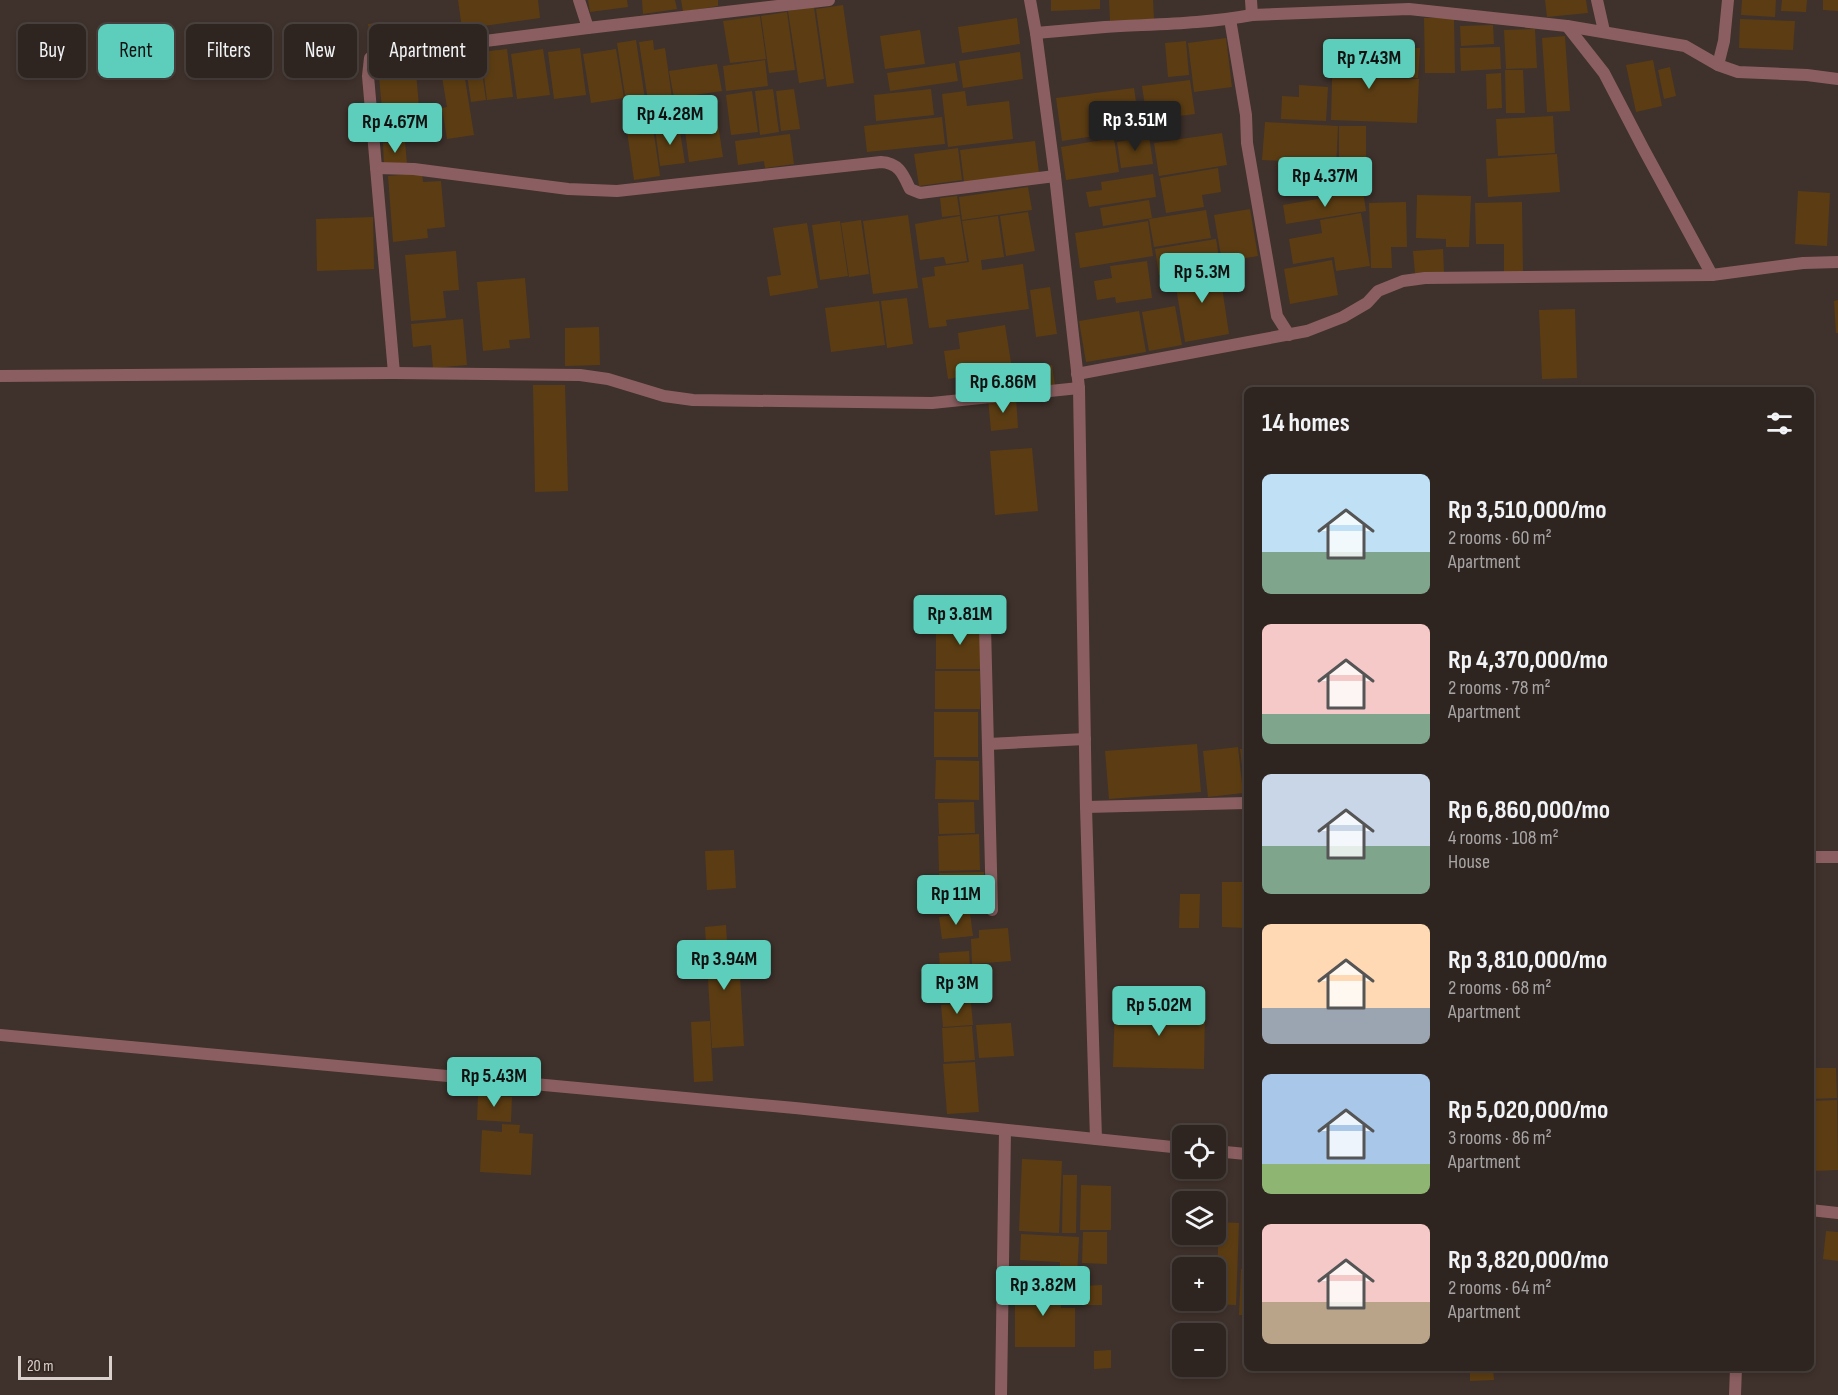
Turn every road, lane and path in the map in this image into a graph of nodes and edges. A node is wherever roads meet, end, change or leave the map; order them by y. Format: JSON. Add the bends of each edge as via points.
{"nodes":[{"id":1,"x":579,"y":0,"type":"edge"},
{"id":2,"x":829,"y":0,"type":"edge"},
{"id":3,"x":1030,"y":0,"type":"edge"},
{"id":4,"x":1251,"y":0,"type":"edge"},
{"id":5,"x":1597,"y":0,"type":"edge"},
{"id":6,"x":1728,"y":0,"type":"edge"},
{"id":7,"x":1252,"y":15,"type":"junction"},
{"id":8,"x":1230,"y":19,"type":"junction"},
{"id":9,"x":1567,"y":26,"type":"junction"},
{"id":10,"x":588,"y":27,"type":"junction"},
{"id":11,"x":1604,"y":31,"type":"junction"},
{"id":12,"x":1036,"y":33,"type":"junction"},
{"id":13,"x":1718,"y":66,"type":"junction"},
{"id":14,"x":1838,"y":79,"type":"edge"},
{"id":15,"x":376,"y":168,"type":"junction"},
{"id":16,"x":1055,"y":176,"type":"junction"},
{"id":17,"x":1838,"y":262,"type":"edge"},
{"id":18,"x":1713,"y":276,"type":"junction"},
{"id":19,"x":1289,"y":334,"type":"junction"},
{"id":20,"x":394,"y":373,"type":"junction"},
{"id":21,"x":1077,"y":374,"type":"junction"},
{"id":22,"x":0,"y":376,"type":"edge"},
{"id":23,"x":1078,"y":388,"type":"junction"},
{"id":24,"x":985,"y":626,"type":"dead end"},
{"id":25,"x":1085,"y":739,"type":"junction"},
{"id":26,"x":988,"y":744,"type":"junction"},
{"id":27,"x":1244,"y":802,"type":"edge"},
{"id":28,"x":1086,"y":807,"type":"junction"},
{"id":29,"x":1814,"y":857,"type":"edge"},
{"id":30,"x":1838,"y":857,"type":"edge"},
{"id":31,"x":992,"y":910,"type":"dead end"},
{"id":32,"x":0,"y":1035,"type":"edge"},
{"id":33,"x":1005,"y":1130,"type":"junction"},
{"id":34,"x":1096,"y":1139,"type":"junction"},
{"id":35,"x":1172,"y":1147,"type":"edge"},
{"id":36,"x":1226,"y":1152,"type":"edge"},
{"id":37,"x":1244,"y":1154,"type":"edge"},
{"id":38,"x":1814,"y":1210,"type":"edge"},
{"id":39,"x":1838,"y":1213,"type":"edge"},
{"id":40,"x":1736,"y":1371,"type":"edge"},
{"id":41,"x":1000,"y":1395,"type":"edge"},
{"id":42,"x":1735,"y":1395,"type":"edge"}],
"edges":[{"from":1,"to":10,"type":"street"},
{"from":2,"to":10,"type":"street"},
{"from":3,"to":12,"type":"street"},
{"from":4,"to":7,"type":"street"},
{"from":5,"to":11,"type":"street"},
{"from":6,"to":13,"type":"street"},
{"from":7,"to":8,"type":"street"},
{"from":7,"to":9,"type":"street","via":[[1409,9]]},
{"from":8,"to":12,"type":"street"},
{"from":8,"to":19,"type":"street","via":[[1277,316]]},
{"from":9,"to":11,"type":"street"},
{"from":9,"to":18,"type":"street","via":[[1604,73]]},
{"from":10,"to":15,"type":"street","via":[[374,55],[368,62],[368,76]]},
{"from":11,"to":13,"type":"street","via":[[1685,46]]},
{"from":12,"to":16,"type":"street"},
{"from":13,"to":14,"type":"street","via":[[1738,72]]},
{"from":15,"to":16,"type":"street","via":[[617,191],[881,162],[899,167],[910,189],[920,192]]},
{"from":15,"to":20,"type":"street"},
{"from":16,"to":21,"type":"street"},
{"from":17,"to":18,"type":"street"},
{"from":18,"to":19,"type":"street","via":[[1403,281],[1378,291],[1343,317]]},
{"from":19,"to":21,"type":"street"},
{"from":20,"to":22,"type":"street"},
{"from":20,"to":23,"type":"street","via":[[580,375],[693,400],[932,403]]},
{"from":21,"to":23,"type":"street"},
{"from":23,"to":25,"type":"street"},
{"from":24,"to":26,"type":"street"},
{"from":25,"to":26,"type":"street"},
{"from":25,"to":28,"type":"street"},
{"from":26,"to":31,"type":"street"},
{"from":27,"to":28,"type":"street"},
{"from":28,"to":34,"type":"street"},
{"from":29,"to":30,"type":"street"},
{"from":32,"to":33,"type":"street"},
{"from":33,"to":34,"type":"street"},
{"from":33,"to":41,"type":"street"},
{"from":34,"to":35,"type":"street"},
{"from":36,"to":37,"type":"street"},
{"from":38,"to":39,"type":"street"},
{"from":40,"to":42,"type":"street"}]}
